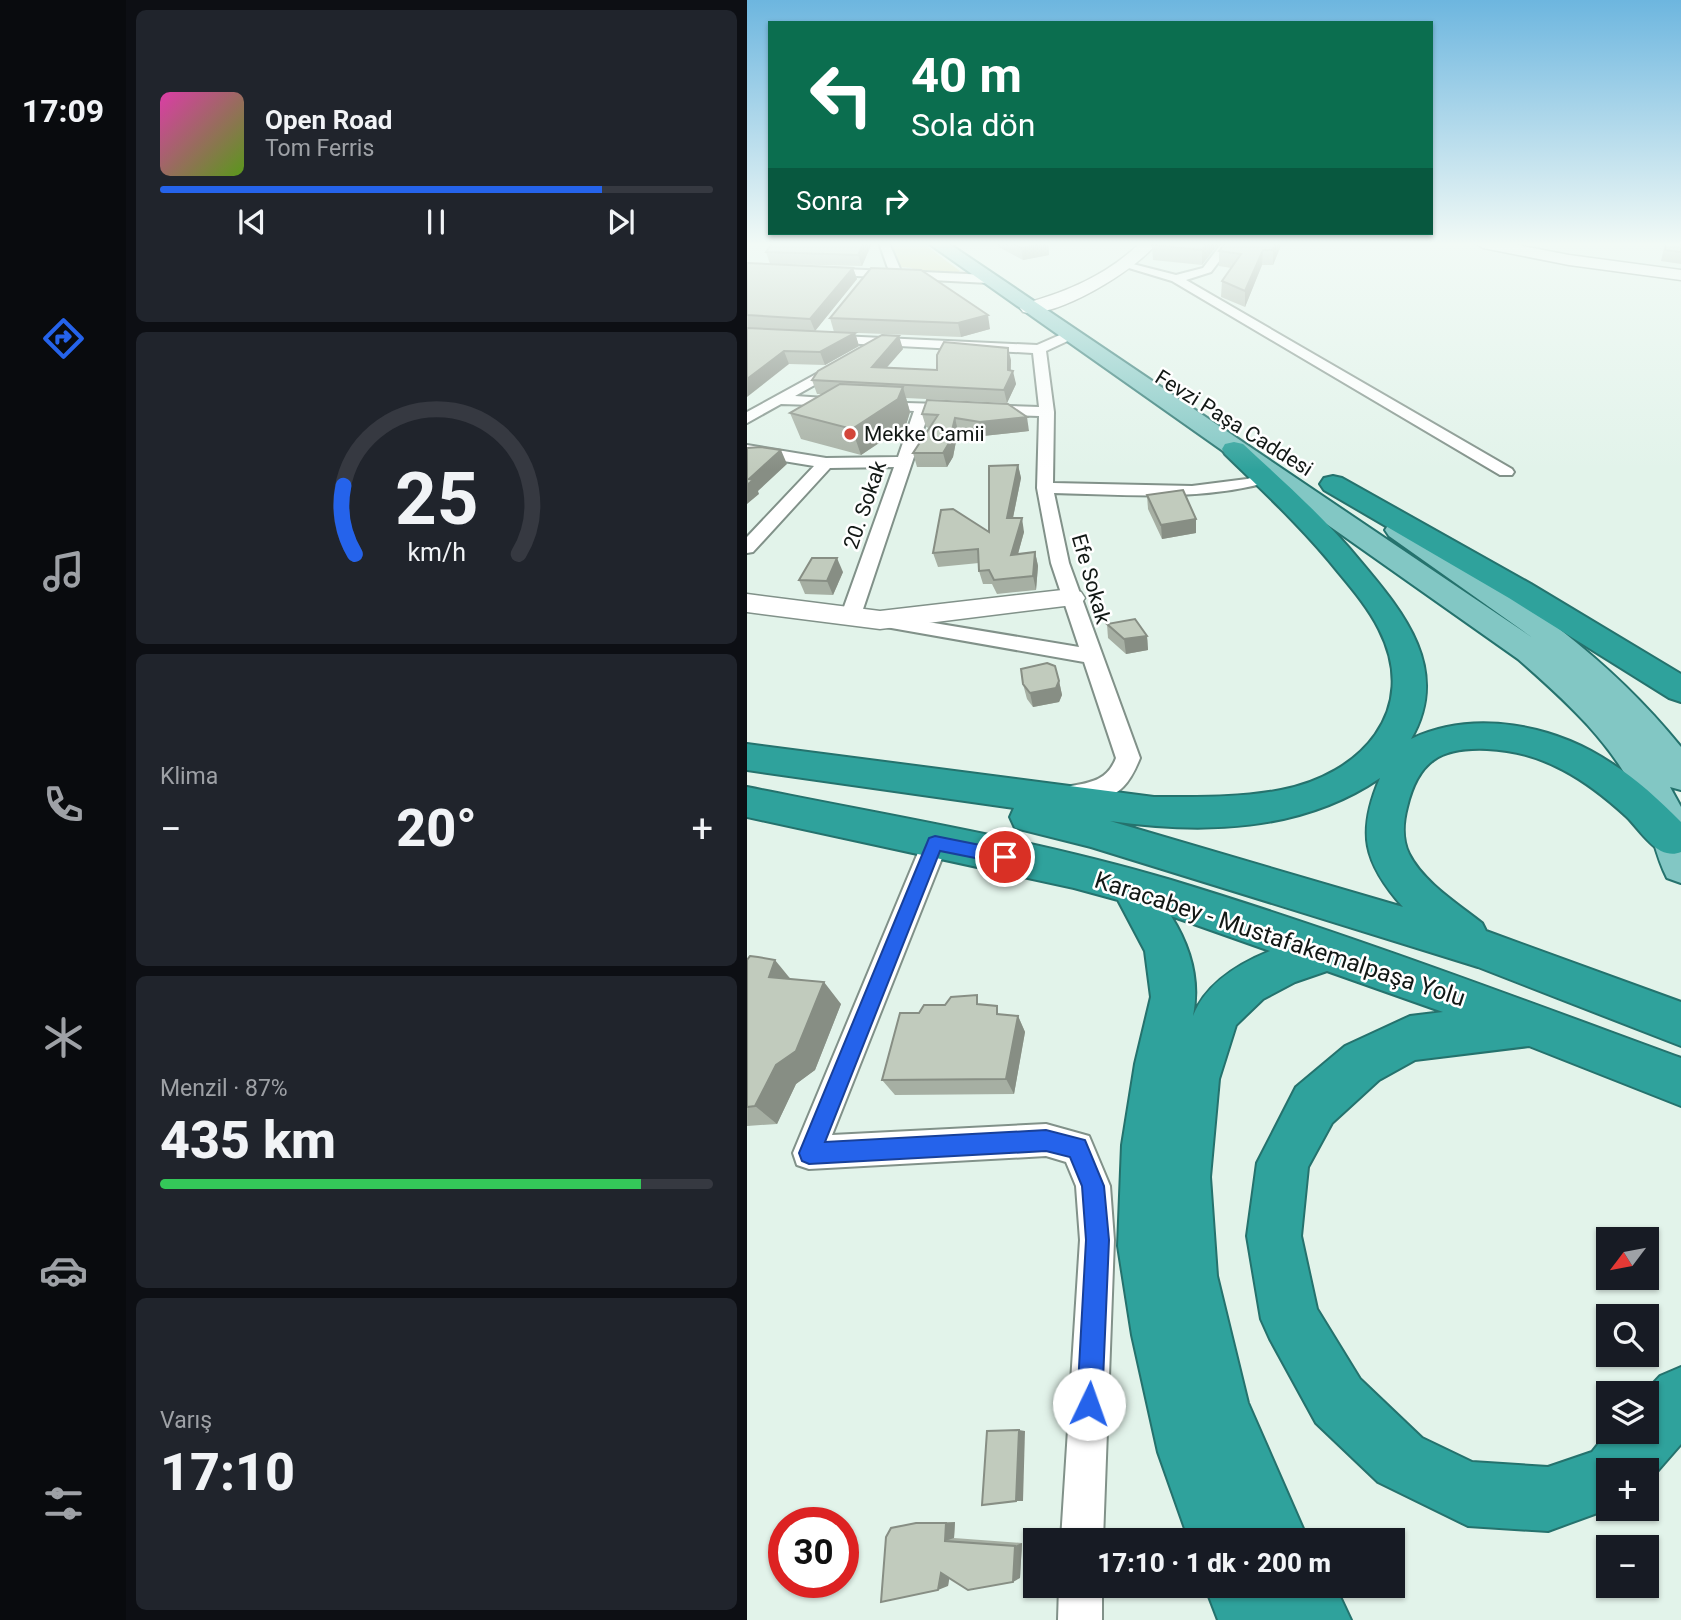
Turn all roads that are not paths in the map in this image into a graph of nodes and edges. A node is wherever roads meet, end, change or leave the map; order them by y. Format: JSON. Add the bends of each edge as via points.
{"nodes":[{"id":1,"x":1053,"y":319,"type":"edge"},
{"id":2,"x":1059,"y":319,"type":"edge"},
{"id":3,"x":1244,"y":319,"type":"edge"},
{"id":4,"x":818,"y":334,"type":"edge"},
{"id":5,"x":1069,"y":335,"type":"junction"},
{"id":6,"x":883,"y":341,"type":"junction"},
{"id":7,"x":1039,"y":349,"type":"junction"},
{"id":8,"x":779,"y":400,"type":"junction"},
{"id":9,"x":923,"y":407,"type":"junction"},
{"id":10,"x":1047,"y":412,"type":"junction"},
{"id":11,"x":749,"y":415,"type":"edge"},
{"id":12,"x":1246,"y":444,"type":"junction"},
{"id":13,"x":747,"y":450,"type":"edge"},
{"id":14,"x":905,"y":462,"type":"junction"},
{"id":15,"x":826,"y":463,"type":"junction"},
{"id":16,"x":1506,"y":472,"type":"dead end"},
{"id":17,"x":1270,"y":477,"type":"junction"},
{"id":18,"x":1322,"y":478,"type":"joint"},
{"id":19,"x":1045,"y":488,"type":"junction"},
{"id":20,"x":747,"y":548,"type":"edge"},
{"id":21,"x":1071,"y":598,"type":"junction"},
{"id":22,"x":747,"y":603,"type":"edge"},
{"id":23,"x":850,"y":618,"type":"junction"},
{"id":24,"x":879,"y":620,"type":"junction"},
{"id":25,"x":1090,"y":656,"type":"junction"},
{"id":26,"x":1681,"y":690,"type":"edge"},
{"id":27,"x":747,"y":757,"type":"edge"},
{"id":28,"x":788,"y":762,"type":"junction"},
{"id":29,"x":1681,"y":776,"type":"edge"},
{"id":30,"x":1057,"y":799,"type":"junction"},
{"id":31,"x":747,"y":802,"type":"edge"},
{"id":32,"x":935,"y":843,"type":"junction"},
{"id":33,"x":1677,"y":852,"type":"edge"},
{"id":34,"x":1132,"y":887,"type":"junction"},
{"id":35,"x":1482,"y":949,"type":"junction"},
{"id":36,"x":1328,"y":951,"type":"junction"},
{"id":37,"x":1681,"y":1024,"type":"edge"},
{"id":38,"x":1532,"y":1026,"type":"junction"},
{"id":39,"x":1681,"y":1082,"type":"edge"},
{"id":40,"x":1681,"y":1397,"type":"edge"},
{"id":41,"x":1627,"y":1458,"type":"edge"},
{"id":42,"x":1596,"y":1482,"type":"edge"},
{"id":43,"x":1083,"y":1528,"type":"edge"},
{"id":44,"x":1218,"y":1528,"type":"edge"},
{"id":45,"x":1270,"y":1528,"type":"edge"},
{"id":46,"x":1081,"y":1598,"type":"edge"},
{"id":47,"x":1244,"y":1598,"type":"edge"},
{"id":48,"x":1304,"y":1598,"type":"edge"},
{"id":49,"x":1080,"y":1620,"type":"edge"},
{"id":50,"x":1253,"y":1620,"type":"edge"},
{"id":51,"x":1316,"y":1620,"type":"edge"}],
"edges":[{"from":1,"to":5,"type":"main road","name":"Fevzi Paşa Caddesi"},
{"from":2,"to":12,"type":"main road","name":"Fevzi Paşa Caddesi"},
{"from":3,"to":16,"type":"street"},
{"from":4,"to":6,"type":"street"},
{"from":5,"to":7,"type":"street"},
{"from":5,"to":12,"type":"main road","name":"Fevzi Paşa Caddesi"},
{"from":6,"to":7,"type":"street"},
{"from":6,"to":8,"type":"street"},
{"from":7,"to":10,"type":"street","name":"Efe Sokak"},
{"from":8,"to":9,"type":"street"},
{"from":8,"to":11,"type":"street"},
{"from":9,"to":10,"type":"street"},
{"from":9,"to":14,"type":"street","name":"20. Sokak"},
{"from":10,"to":19,"type":"street","name":"Efe Sokak"},
{"from":12,"to":17,"type":"highway"},
{"from":13,"to":15,"type":"street"},
{"from":14,"to":15,"type":"street"},
{"from":14,"to":23,"type":"street","name":"20. Sokak"},
{"from":15,"to":20,"type":"street"},
{"from":17,"to":19,"type":"street","via":[[1198,490]]},
{"from":17,"to":30,"type":"highway","via":[[1380,604],[1404,649],[1408,706],[1400,731],[1357,776],[1315,797],[1272,807],[1215,813],[1154,812]]},
{"from":17,"to":33,"type":"main road","via":[[1529,651],[1601,715],[1643,770]]},
{"from":18,"to":26,"type":"highway"},
{"from":18,"to":29,"type":"main road","via":[[1524,615],[1579,658],[1628,707]]},
{"from":19,"to":21,"type":"street","name":"Efe Sokak"},
{"from":21,"to":24,"type":"street"},
{"from":21,"to":25,"type":"street","name":"Efe Sokak"},
{"from":22,"to":23,"type":"street"},
{"from":23,"to":24,"type":"street"},
{"from":24,"to":25,"type":"street"},
{"from":25,"to":30,"type":"street","name":"Efe Sokak","via":[[1128,758],[1122,777],[1110,787]]},
{"from":27,"to":28,"type":"highway","name":"Karacabey - Mustafakemalpaşa Yolu"},
{"from":28,"to":30,"type":"highway"},
{"from":28,"to":35,"type":"highway","name":"Karacabey - Mustafakemalpaşa Yolu","via":[[1091,831]]},
{"from":31,"to":32,"type":"highway","name":"Karacabey - Mustafakemalpaşa Yolu"},
{"from":32,"to":34,"type":"highway","name":"Karacabey - Mustafakemalpaşa Yolu"},
{"from":32,"to":43,"type":"street","via":[[809,1153],[1046,1140],[1077,1148],[1093,1186],[1097,1240]]},
{"from":33,"to":35,"type":"highway","via":[[1627,792],[1586,764],[1541,745],[1460,736],[1426,747],[1408,761],[1394,788],[1385,813],[1386,848],[1403,879]]},
{"from":34,"to":36,"type":"highway","name":"Karacabey - Mustafakemalpaşa Yolu"},
{"from":34,"to":44,"type":"highway","via":[[1168,948],[1174,997],[1148,1145],[1146,1246],[1161,1335],[1189,1452]]},
{"from":35,"to":37,"type":"highway","name":"Karacabey - Mustafakemalpaşa Yolu"},
{"from":36,"to":38,"type":"highway","name":"Karacabey - Mustafakemalpaşa Yolu"},
{"from":36,"to":45,"type":"highway","via":[[1247,984],[1217,1013],[1195,1079],[1185,1177],[1189,1276],[1218,1407]]},
{"from":38,"to":39,"type":"highway","name":"Karacabey - Mustafakemalpaşa Yolu"},
{"from":38,"to":42,"type":"highway","via":[[1410,1038],[1362,1063],[1314,1105],[1283,1163],[1274,1236],[1290,1319],[1338,1401],[1400,1460],[1468,1494],[1548,1499]]},
{"from":40,"to":41,"type":"highway"},
{"from":46,"to":49,"type":"street"},
{"from":47,"to":50,"type":"highway"},
{"from":48,"to":51,"type":"highway"}]}
